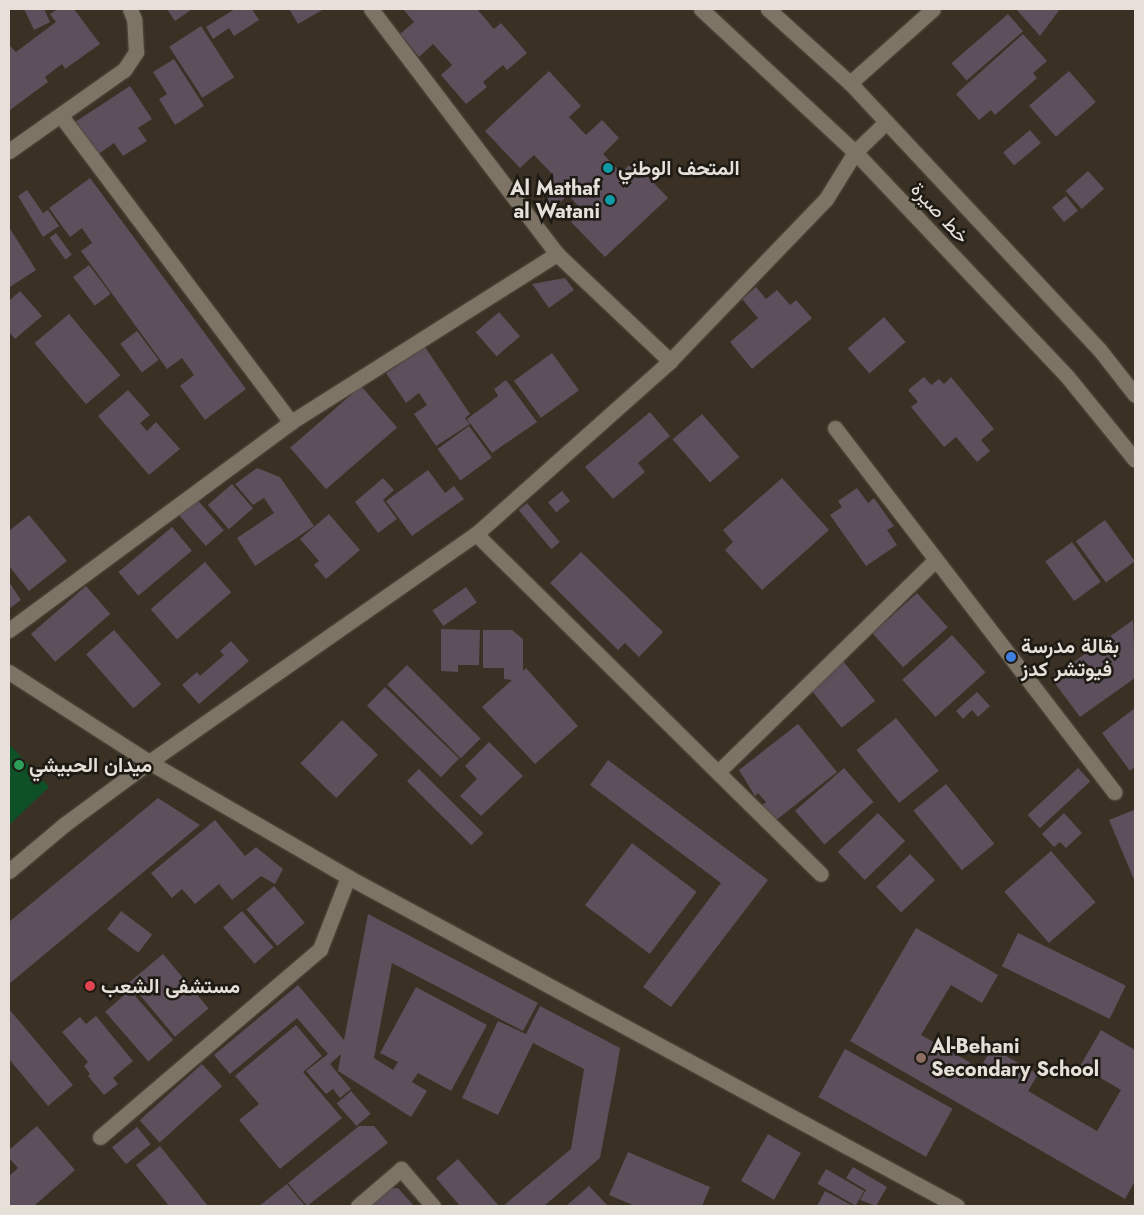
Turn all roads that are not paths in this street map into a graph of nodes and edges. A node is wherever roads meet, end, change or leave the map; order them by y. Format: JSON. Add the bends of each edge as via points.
{"nodes":[{"id":1,"x":130,"y":9,"type":"edge"},
{"id":2,"x":371,"y":9,"type":"edge"},
{"id":3,"x":701,"y":9,"type":"edge"},
{"id":4,"x":768,"y":9,"type":"edge"},
{"id":5,"x":933,"y":9,"type":"edge"},
{"id":6,"x":850,"y":83,"type":"junction"},
{"id":7,"x":61,"y":116,"type":"junction"},
{"id":8,"x":886,"y":122,"type":"junction"},
{"id":9,"x":9,"y":151,"type":"edge"},
{"id":10,"x":855,"y":152,"type":"junction"},
{"id":11,"x":557,"y":254,"type":"junction"},
{"id":12,"x":670,"y":361,"type":"junction"},
{"id":13,"x":1135,"y":395,"type":"edge"},
{"id":14,"x":291,"y":422,"type":"junction"},
{"id":15,"x":835,"y":428,"type":"dead end"},
{"id":16,"x":1135,"y":460,"type":"edge"},
{"id":17,"x":476,"y":534,"type":"junction"},
{"id":18,"x":934,"y":561,"type":"junction"},
{"id":19,"x":9,"y":630,"type":"edge"},
{"id":20,"x":9,"y":672,"type":"edge"},
{"id":21,"x":149,"y":762,"type":"junction"},
{"id":22,"x":719,"y":771,"type":"junction"},
{"id":23,"x":1114,"y":792,"type":"dead end"},
{"id":24,"x":9,"y":871,"type":"edge"},
{"id":25,"x":821,"y":874,"type":"dead end"},
{"id":26,"x":348,"y":877,"type":"junction"},
{"id":27,"x":100,"y":1137,"type":"dead end"},
{"id":28,"x":358,"y":1206,"type":"edge"},
{"id":29,"x":433,"y":1206,"type":"edge"},
{"id":30,"x":957,"y":1206,"type":"edge"}],
"edges":[{"from":1,"to":7,"type":"street","via":[[134,19],[136,52],[124,70]]},
{"from":2,"to":11,"type":"street"},
{"from":3,"to":10,"type":"street","name":"خط صيرة"},
{"from":4,"to":6,"type":"street","name":"خط صيرة"},
{"from":5,"to":6,"type":"street"},
{"from":6,"to":8,"type":"street","name":"خط صيرة"},
{"from":7,"to":9,"type":"street"},
{"from":7,"to":14,"type":"street"},
{"from":8,"to":10,"type":"street"},
{"from":8,"to":13,"type":"street","name":"خط صيرة","via":[[1099,349]]},
{"from":10,"to":12,"type":"street","via":[[826,199]]},
{"from":10,"to":16,"type":"street","name":"خط صيرة","via":[[1066,375]]},
{"from":11,"to":12,"type":"street"},
{"from":11,"to":14,"type":"street"},
{"from":12,"to":17,"type":"street"},
{"from":14,"to":19,"type":"street"},
{"from":15,"to":18,"type":"street"},
{"from":17,"to":21,"type":"street"},
{"from":17,"to":22,"type":"street"},
{"from":18,"to":22,"type":"street"},
{"from":18,"to":23,"type":"street"},
{"from":20,"to":21,"type":"street"},
{"from":21,"to":24,"type":"street","via":[[65,824]]},
{"from":21,"to":26,"type":"street"},
{"from":22,"to":25,"type":"street"},
{"from":26,"to":27,"type":"street","via":[[320,949]]},
{"from":26,"to":30,"type":"street"},
{"from":28,"to":29,"type":"street","via":[[401,1169]]}]}
